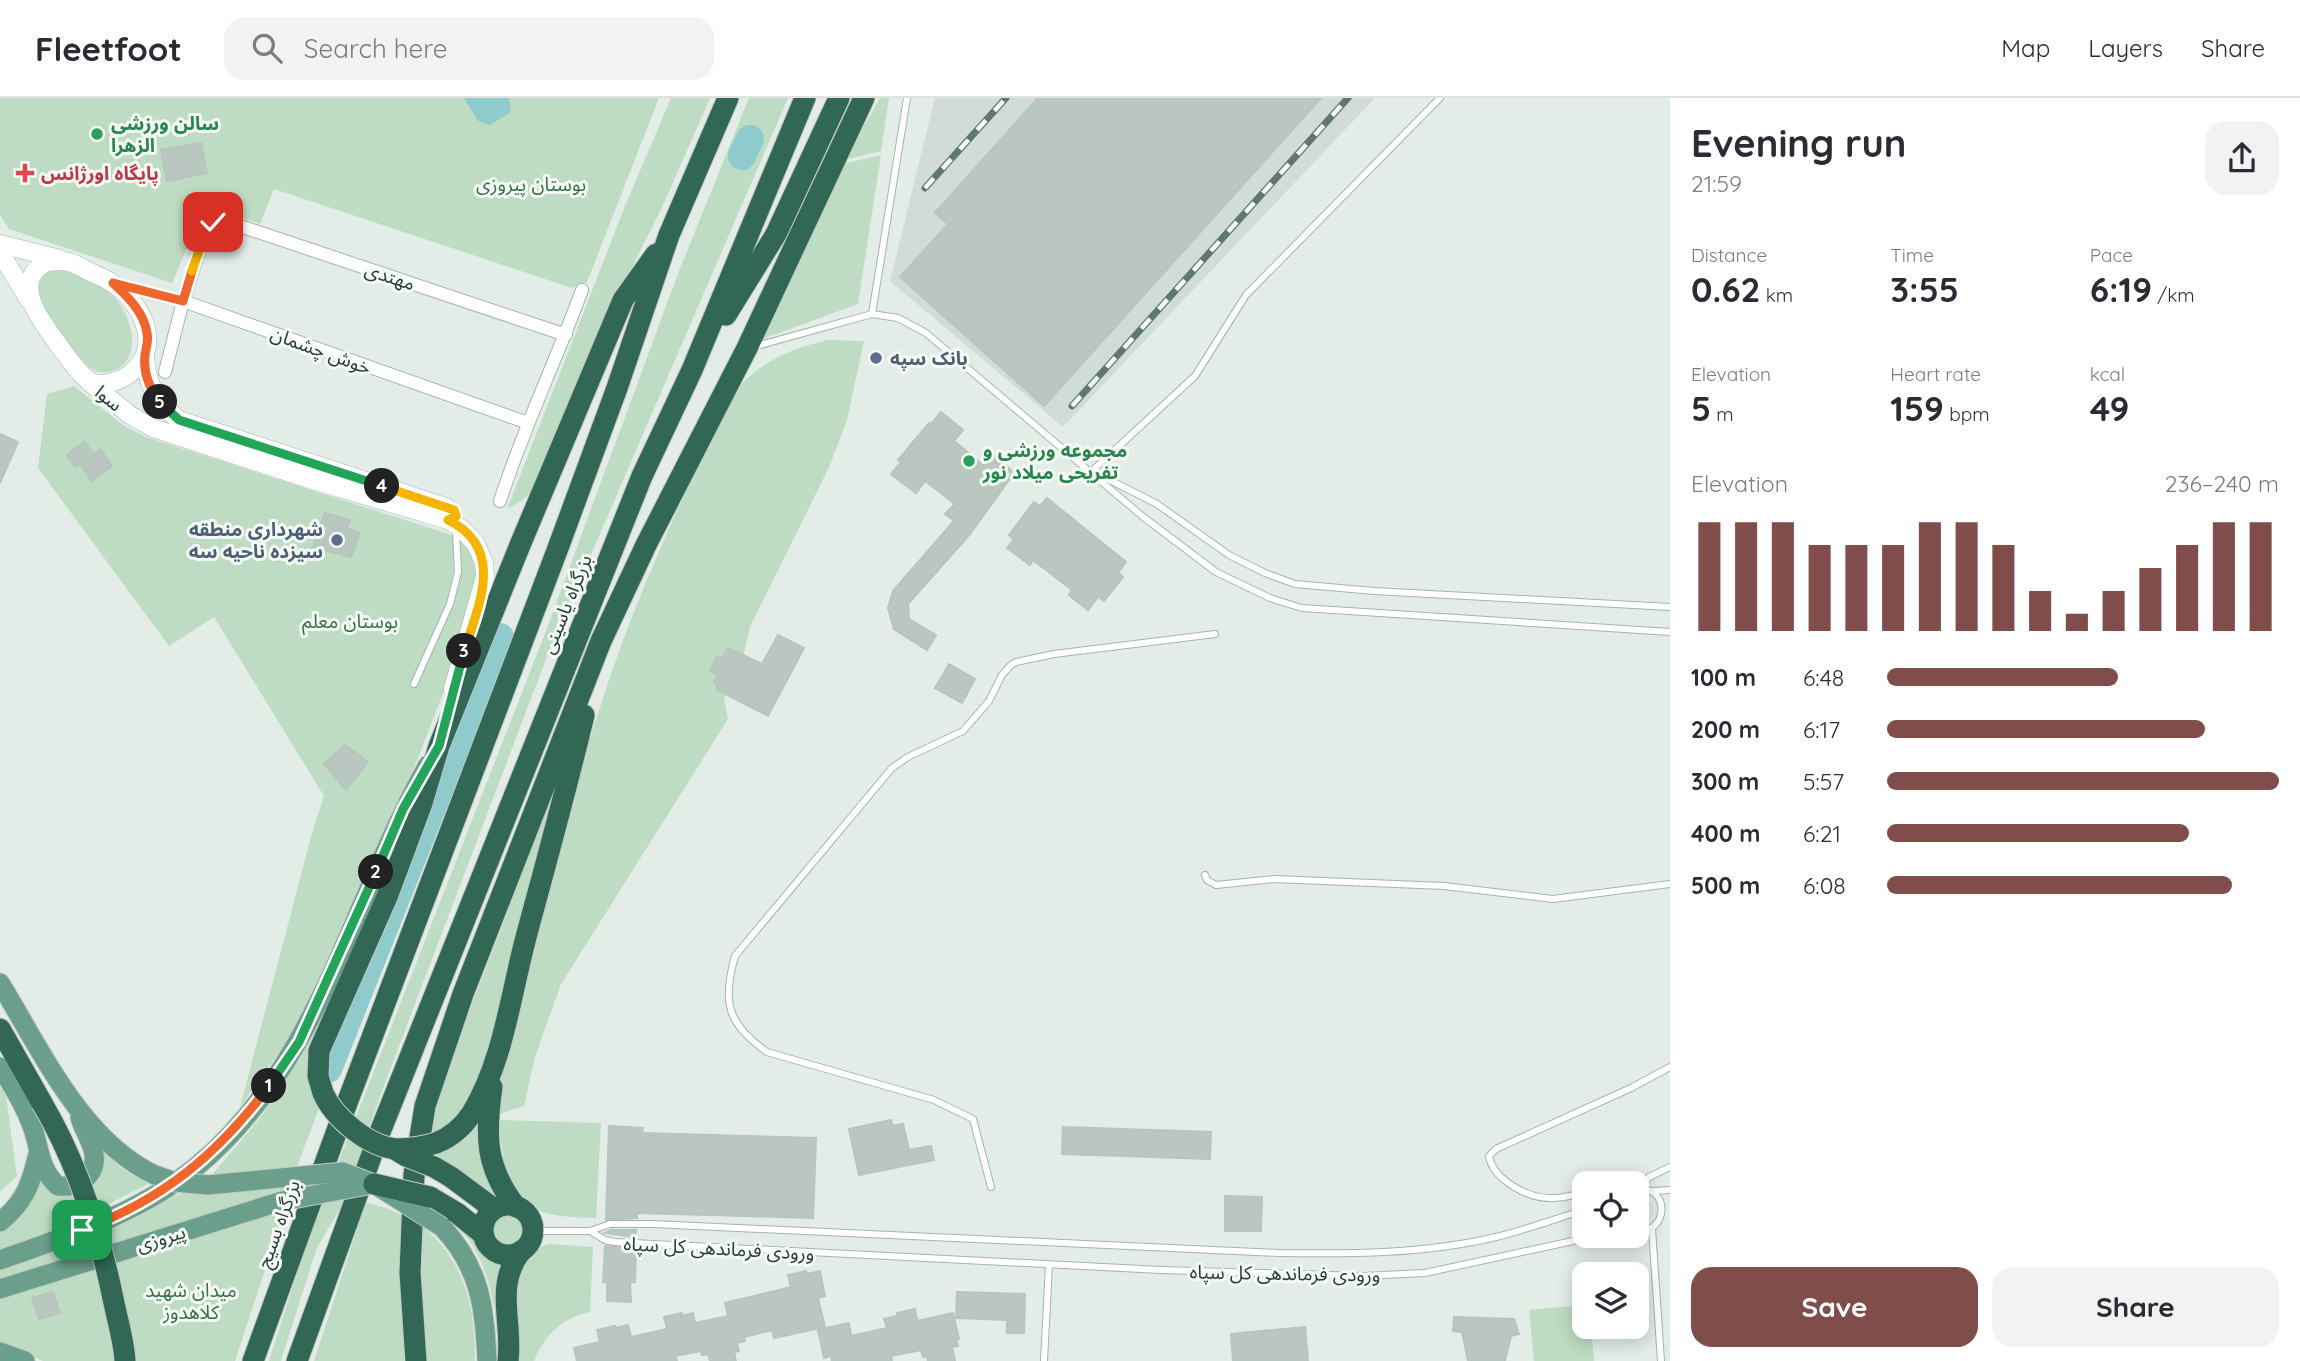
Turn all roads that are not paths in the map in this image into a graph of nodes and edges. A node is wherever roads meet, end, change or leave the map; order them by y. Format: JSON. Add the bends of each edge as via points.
{"nodes":[{"id":1,"x":728,"y":98,"type":"edge"},
{"id":2,"x":805,"y":98,"type":"edge"},
{"id":3,"x":839,"y":98,"type":"edge"},
{"id":4,"x":864,"y":98,"type":"edge"},
{"id":5,"x":907,"y":98,"type":"edge"},
{"id":6,"x":1440,"y":98,"type":"edge"},
{"id":7,"x":669,"y":235,"type":"junction"},
{"id":8,"x":0,"y":244,"type":"edge"},
{"id":9,"x":0,"y":252,"type":"edge"},
{"id":10,"x":70,"y":262,"type":"junction"},
{"id":11,"x":113,"y":283,"type":"junction"},
{"id":12,"x":582,"y":289,"type":"dead end"},
{"id":13,"x":183,"y":301,"type":"junction"},
{"id":14,"x":34,"y":309,"type":"junction"},
{"id":15,"x":872,"y":314,"type":"junction"},
{"id":16,"x":566,"y":335,"type":"junction"},
{"id":17,"x":747,"y":348,"type":"junction"},
{"id":18,"x":145,"y":356,"type":"junction"},
{"id":19,"x":692,"y":370,"type":"junction"},
{"id":20,"x":165,"y":372,"type":"dead end"},
{"id":21,"x":88,"y":381,"type":"junction"},
{"id":22,"x":527,"y":424,"type":"junction"},
{"id":23,"x":1092,"y":471,"type":"junction"},
{"id":24,"x":500,"y":501,"type":"dead end"},
{"id":25,"x":452,"y":522,"type":"junction"},
{"id":26,"x":1670,"y":607,"type":"edge"},
{"id":27,"x":1670,"y":632,"type":"edge"},
{"id":28,"x":1215,"y":634,"type":"dead end"},
{"id":29,"x":601,"y":642,"type":"junction"},
{"id":30,"x":414,"y":684,"type":"dead end"},
{"id":31,"x":439,"y":746,"type":"junction"},
{"id":32,"x":1205,"y":876,"type":"dead end"},
{"id":33,"x":1670,"y":884,"type":"edge"},
{"id":34,"x":0,"y":983,"type":"edge"},
{"id":35,"x":0,"y":1029,"type":"edge"},
{"id":36,"x":495,"y":1065,"type":"junction"},
{"id":37,"x":0,"y":1067,"type":"edge"},
{"id":38,"x":1670,"y":1067,"type":"edge"},
{"id":39,"x":347,"y":1102,"type":"joint"},
{"id":40,"x":79,"y":1112,"type":"junction"},
{"id":41,"x":394,"y":1149,"type":"junction"},
{"id":42,"x":38,"y":1154,"type":"junction"},
{"id":43,"x":1670,"y":1167,"type":"edge"},
{"id":44,"x":1649,"y":1177,"type":"edge"},
{"id":45,"x":374,"y":1184,"type":"junction"},
{"id":46,"x":991,"y":1187,"type":"dead end"},
{"id":47,"x":1649,"y":1190,"type":"edge"},
{"id":48,"x":1670,"y":1190,"type":"edge"},
{"id":49,"x":1653,"y":1191,"type":"junction"},
{"id":50,"x":1572,"y":1195,"type":"edge"},
{"id":51,"x":516,"y":1207,"type":"junction"},
{"id":52,"x":494,"y":1209,"type":"junction"},
{"id":53,"x":1572,"y":1214,"type":"edge"},
{"id":54,"x":1666,"y":1217,"type":"edge"},
{"id":55,"x":0,"y":1222,"type":"edge"},
{"id":56,"x":1649,"y":1229,"type":"edge"},
{"id":57,"x":1652,"y":1229,"type":"junction"},
{"id":58,"x":533,"y":1231,"type":"junction"},
{"id":59,"x":590,"y":1231,"type":"junction"},
{"id":60,"x":483,"y":1234,"type":"junction"},
{"id":61,"x":1572,"y":1241,"type":"edge"},
{"id":62,"x":521,"y":1251,"type":"junction"},
{"id":63,"x":0,"y":1260,"type":"edge"},
{"id":64,"x":1049,"y":1265,"type":"junction"},
{"id":65,"x":0,"y":1289,"type":"edge"},
{"id":66,"x":0,"y":1352,"type":"edge"},
{"id":67,"x":25,"y":1361,"type":"edge"},
{"id":68,"x":125,"y":1361,"type":"edge"},
{"id":69,"x":253,"y":1361,"type":"edge"},
{"id":70,"x":297,"y":1361,"type":"edge"},
{"id":71,"x":416,"y":1361,"type":"edge"},
{"id":72,"x":487,"y":1361,"type":"edge"},
{"id":73,"x":508,"y":1361,"type":"edge"},
{"id":74,"x":1044,"y":1361,"type":"edge"},
{"id":75,"x":1661,"y":1361,"type":"edge"}],
"edges":[{"from":1,"to":7,"type":"highway","name":"بزرگراه یاسینی"},
{"from":2,"to":19,"type":"highway","name":"بزرگراه یاسینی"},
{"from":3,"to":19,"type":"highway","via":[[776,234]]},
{"from":4,"to":17,"type":"highway"},
{"from":5,"to":15,"type":"lane"},
{"from":6,"to":23,"type":"lane","via":[[1246,295],[1195,376]]},
{"from":7,"to":31,"type":"highway","via":[[623,300]]},
{"from":7,"to":39,"type":"highway","name":"بزرگراه یاسینی","via":[[558,548]]},
{"from":8,"to":10,"type":"main road"},
{"from":9,"to":14,"type":"main road"},
{"from":10,"to":11,"type":"main road"},
{"from":10,"to":14,"type":"main road","via":[[47,262],[32,274]]},
{"from":11,"to":13,"type":"street","name":"خوش چشمان"},
{"from":11,"to":18,"type":"main road","via":[[134,303],[147,329]]},
{"from":12,"to":16,"type":"street"},
{"from":13,"to":16,"type":"street","name":"مهتدی","via":[[205,233],[213,222],[225,221]]},
{"from":13,"to":20,"type":"street"},
{"from":13,"to":22,"type":"street","name":"خوش چشمان"},
{"from":14,"to":21,"type":"main road"},
{"from":15,"to":17,"type":"lane"},
{"from":15,"to":23,"type":"lane","via":[[898,318],[926,333]]},
{"from":16,"to":22,"type":"street"},
{"from":17,"to":29,"type":"highway"},
{"from":18,"to":21,"type":"main road","via":[[138,367],[115,382]]},
{"from":18,"to":25,"type":"main road","name":"سوا","via":[[153,393],[179,420],[454,510]]},
{"from":19,"to":70,"type":"highway","name":"بزرگراه یاسینی","via":[[642,476],[380,1132]]},
{"from":21,"to":25,"type":"main road","name":"سوا","via":[[153,428]]},
{"from":22,"to":24,"type":"street"},
{"from":23,"to":26,"type":"lane","via":[[1157,504],[1229,555],[1295,584]]},
{"from":23,"to":27,"type":"lane","via":[[1216,572],[1302,608]]},
{"from":25,"to":30,"type":"lane","via":[[458,572],[450,604]]},
{"from":25,"to":31,"type":"main road","name":"سوا","via":[[470,536],[481,554],[485,577]]},
{"from":28,"to":46,"type":"lane","via":[[1054,654],[1011,665],[963,731],[892,768],[735,956],[728,1003],[750,1040],[767,1052],[934,1100],[974,1119]]},
{"from":29,"to":36,"type":"highway"},
{"from":29,"to":71,"type":"highway","via":[[463,994],[425,1106],[414,1174],[410,1273]]},
{"from":31,"to":41,"type":"highway","bridge":true,"via":[[387,897],[319,1051],[318,1076],[329,1106],[343,1123]]},
{"from":31,"to":63,"type":"main road","via":[[403,809],[299,1042],[231,1134],[195,1167],[107,1221]]},
{"from":32,"to":33,"type":"lane","via":[[1216,885],[1274,880],[1444,886],[1553,900]]},
{"from":34,"to":40,"type":"main road"},
{"from":35,"to":68,"type":"highway","bridge":true,"via":[[64,1143],[109,1277]]},
{"from":36,"to":41,"type":"highway","bridge":true,"via":[[467,1121],[446,1139]]},
{"from":36,"to":51,"type":"highway","via":[[487,1121],[489,1153]]},
{"from":37,"to":42,"type":"main road","via":[[25,1110]]},
{"from":38,"to":50,"type":"lane","via":[[1489,1156],[1493,1170],[1531,1194],[1550,1198]]},
{"from":39,"to":69,"type":"highway","name":"بزرگراه بسیج"},
{"from":40,"to":42,"type":"main road","via":[[94,1152],[90,1174],[75,1185],[58,1186]]},
{"from":40,"to":45,"type":"main road","bridge":true,"via":[[136,1167],[175,1182],[208,1185],[343,1172]]},
{"from":41,"to":52,"type":"highway","bridge":true,"via":[[434,1167]]},
{"from":42,"to":55,"type":"main road","via":[[29,1188]]},
{"from":43,"to":44,"type":"lane"},
{"from":45,"to":60,"type":"highway","bridge":true,"via":[[430,1197]]},
{"from":45,"to":65,"type":"main road","name":"پیروزی","bridge":true,"via":[[282,1201]]},
{"from":45,"to":72,"type":"main road","bridge":true,"via":[[442,1227],[458,1244],[478,1284]]},
{"from":47,"to":49,"type":"lane"},
{"from":48,"to":49,"type":"lane"},
{"from":49,"to":54,"type":"lane"},
{"from":51,"to":52,"type":"highway"},
{"from":51,"to":58,"type":"highway","via":[[528,1216]]},
{"from":52,"to":60,"type":"highway","via":[[485,1220]]},
{"from":53,"to":59,"type":"lane","name":"ورودی فرماندهی کل سپاه","via":[[1458,1244],[1343,1254],[653,1224],[610,1224]]},
{"from":54,"to":57,"type":"lane"},
{"from":56,"to":57,"type":"lane"},
{"from":57,"to":75,"type":"lane"},
{"from":58,"to":59,"type":"lane"},
{"from":58,"to":62,"type":"highway"},
{"from":59,"to":64,"type":"lane","name":"ورودی فرماندهی کل سپاه","via":[[615,1242]]},
{"from":60,"to":62,"type":"highway","via":[[499,1253]]},
{"from":61,"to":64,"type":"lane","name":"ورودی فرماندهی کل سپاه","via":[[1425,1273],[1300,1275]]},
{"from":62,"to":73,"type":"highway","via":[[505,1290]]},
{"from":64,"to":74,"type":"lane"},
{"from":66,"to":67,"type":"main road"}]}
